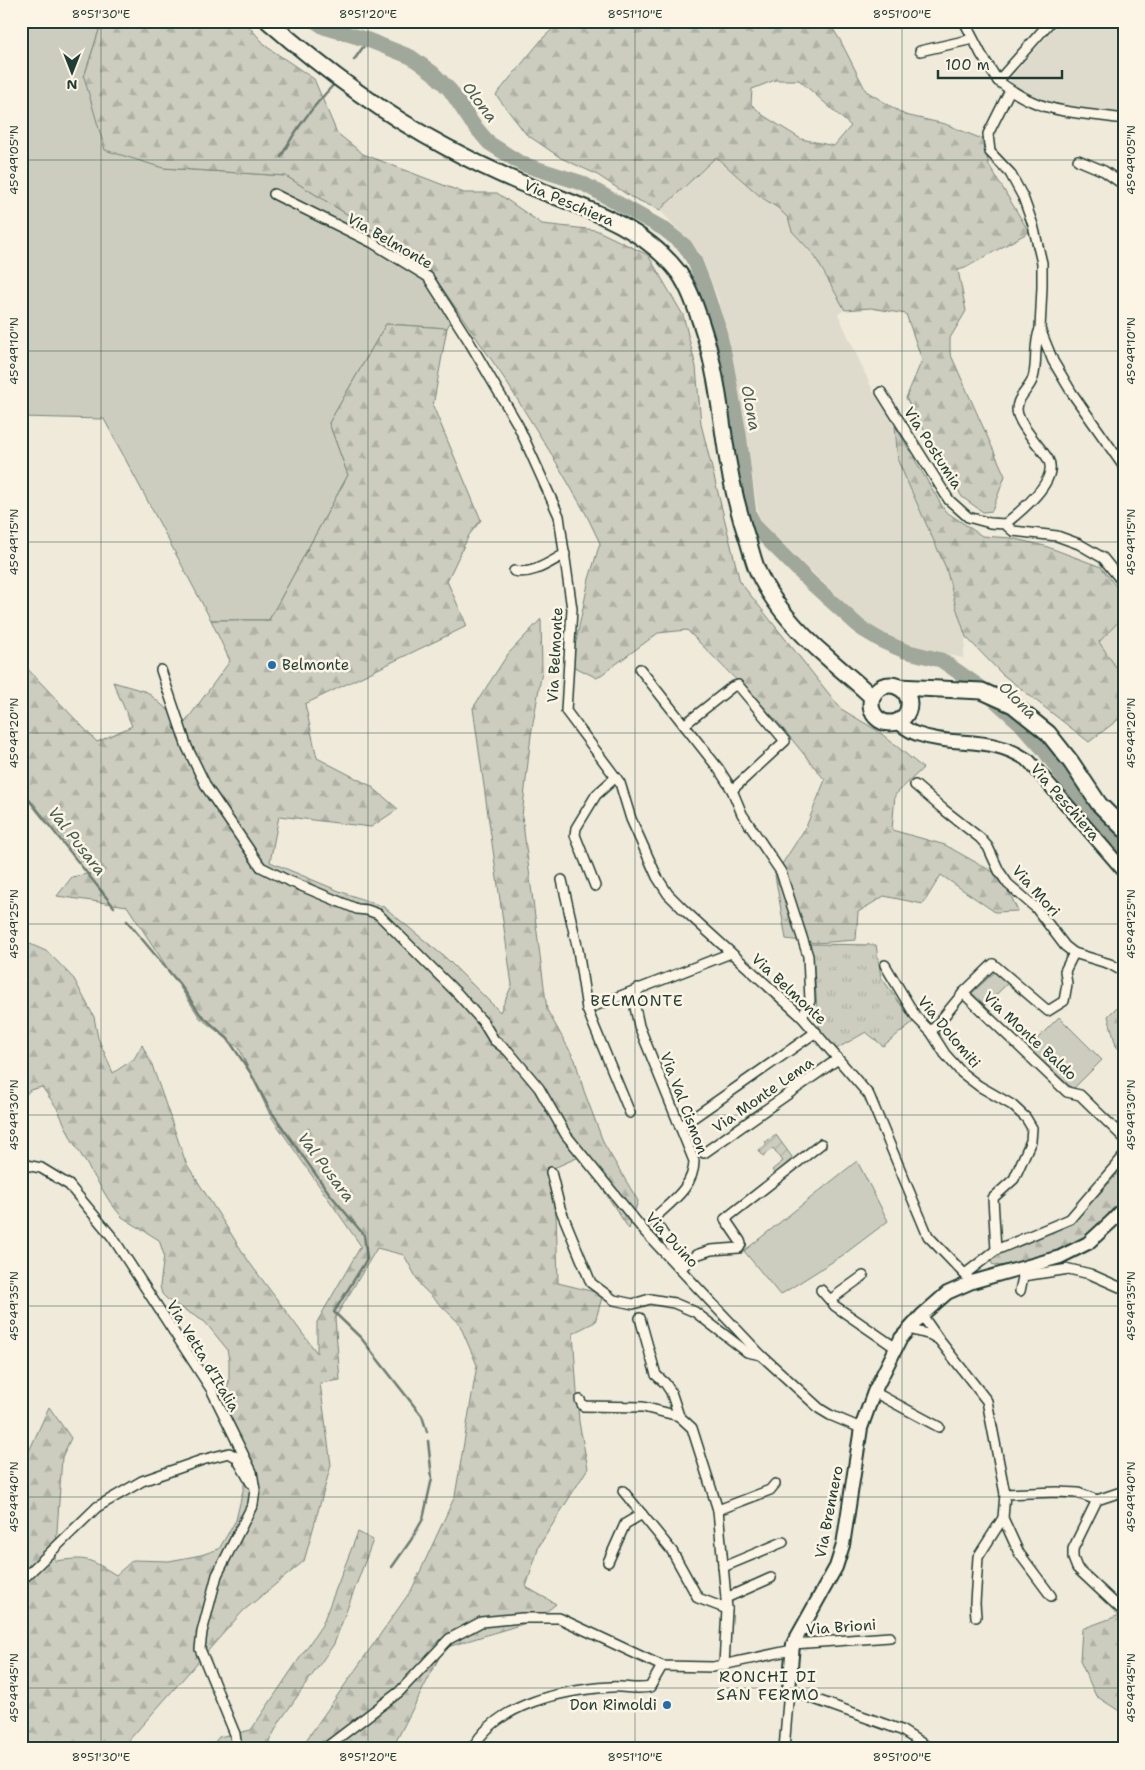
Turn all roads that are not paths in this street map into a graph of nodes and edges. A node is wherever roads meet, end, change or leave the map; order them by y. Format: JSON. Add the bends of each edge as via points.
{"nodes":[{"id":1,"x":268,"y":21,"type":"edge"},
{"id":2,"x":964,"y":21,"type":"edge"},
{"id":3,"x":1051,"y":21,"type":"edge"},
{"id":4,"x":973,"y":39,"type":"junction"},
{"id":5,"x":920,"y":51,"type":"dead end"},
{"id":6,"x":998,"y":81,"type":"junction"},
{"id":7,"x":1010,"y":90,"type":"junction"},
{"id":8,"x":1124,"y":119,"type":"edge"},
{"id":9,"x":1078,"y":160,"type":"dead end"},
{"id":10,"x":1124,"y":185,"type":"edge"},
{"id":11,"x":274,"y":194,"type":"dead end"},
{"id":12,"x":1040,"y":329,"type":"junction"},
{"id":13,"x":881,"y":392,"type":"dead end"},
{"id":14,"x":1124,"y":467,"type":"edge"},
{"id":15,"x":1005,"y":524,"type":"junction"},
{"id":16,"x":565,"y":554,"type":"junction"},
{"id":17,"x":514,"y":571,"type":"dead end"},
{"id":18,"x":1124,"y":584,"type":"edge"},
{"id":19,"x":640,"y":669,"type":"dead end"},
{"id":20,"x":161,"y":670,"type":"dead end"},
{"id":21,"x":898,"y":687,"type":"junction"},
{"id":22,"x":931,"y":688,"type":"junction"},
{"id":23,"x":877,"y":692,"type":"junction"},
{"id":24,"x":905,"y":719,"type":"junction"},
{"id":25,"x":684,"y":725,"type":"junction"},
{"id":26,"x":616,"y":777,"type":"junction"},
{"id":27,"x":915,"y":785,"type":"dead end"},
{"id":28,"x":732,"y":790,"type":"junction"},
{"id":29,"x":1124,"y":829,"type":"edge"},
{"id":30,"x":1124,"y":870,"type":"edge"},
{"id":31,"x":562,"y":880,"type":"dead end"},
{"id":32,"x":595,"y":886,"type":"dead end"},
{"id":33,"x":731,"y":953,"type":"junction"},
{"id":34,"x":1074,"y":953,"type":"junction"},
{"id":35,"x":884,"y":965,"type":"dead end"},
{"id":36,"x":1124,"y":972,"type":"edge"},
{"id":37,"x":638,"y":988,"type":"junction"},
{"id":38,"x":963,"y":993,"type":"junction"},
{"id":39,"x":587,"y":1009,"type":"junction"},
{"id":40,"x":802,"y":1017,"type":"junction"},
{"id":41,"x":816,"y":1032,"type":"junction"},
{"id":42,"x":931,"y":1032,"type":"junction"},
{"id":43,"x":838,"y":1059,"type":"junction"},
{"id":44,"x":630,"y":1113,"type":"dead end"},
{"id":45,"x":680,"y":1127,"type":"junction"},
{"id":46,"x":1124,"y":1138,"type":"edge"},
{"id":47,"x":821,"y":1144,"type":"dead end"},
{"id":48,"x":704,"y":1153,"type":"dead end"},
{"id":49,"x":1124,"y":1156,"type":"edge"},
{"id":50,"x":21,"y":1164,"type":"edge"},
{"id":51,"x":551,"y":1172,"type":"dead end"},
{"id":52,"x":1124,"y":1208,"type":"edge"},
{"id":53,"x":996,"y":1250,"type":"junction"},
{"id":54,"x":682,"y":1267,"type":"junction"},
{"id":55,"x":1022,"y":1272,"type":"junction"},
{"id":56,"x":863,"y":1276,"type":"dead end"},
{"id":57,"x":969,"y":1278,"type":"junction"},
{"id":58,"x":1124,"y":1289,"type":"edge"},
{"id":59,"x":821,"y":1290,"type":"dead end"},
{"id":60,"x":1020,"y":1291,"type":"dead end"},
{"id":61,"x":830,"y":1300,"type":"junction"},
{"id":62,"x":922,"y":1315,"type":"junction"},
{"id":63,"x":640,"y":1318,"type":"dead end"},
{"id":64,"x":908,"y":1329,"type":"junction"},
{"id":65,"x":940,"y":1341,"type":"junction"},
{"id":66,"x":896,"y":1348,"type":"junction"},
{"id":67,"x":761,"y":1355,"type":"junction"},
{"id":68,"x":767,"y":1368,"type":"dead end"},
{"id":69,"x":776,"y":1370,"type":"junction"},
{"id":70,"x":874,"y":1392,"type":"junction"},
{"id":71,"x":797,"y":1395,"type":"dead end"},
{"id":72,"x":580,"y":1400,"type":"dead end"},
{"id":73,"x":830,"y":1415,"type":"junction"},
{"id":74,"x":679,"y":1416,"type":"junction"},
{"id":75,"x":939,"y":1427,"type":"dead end"},
{"id":76,"x":861,"y":1428,"type":"junction"},
{"id":77,"x":775,"y":1484,"type":"dead end"},
{"id":78,"x":255,"y":1490,"type":"junction"},
{"id":79,"x":623,"y":1491,"type":"dead end"},
{"id":80,"x":1124,"y":1491,"type":"edge"},
{"id":81,"x":1005,"y":1494,"type":"junction"},
{"id":82,"x":1097,"y":1500,"type":"junction"},
{"id":83,"x":718,"y":1510,"type":"junction"},
{"id":84,"x":642,"y":1514,"type":"junction"},
{"id":85,"x":1003,"y":1518,"type":"junction"},
{"id":86,"x":783,"y":1542,"type":"dead end"},
{"id":87,"x":608,"y":1562,"type":"dead end"},
{"id":88,"x":723,"y":1567,"type":"junction"},
{"id":89,"x":771,"y":1578,"type":"dead end"},
{"id":90,"x":21,"y":1581,"type":"edge"},
{"id":91,"x":1051,"y":1596,"type":"dead end"},
{"id":92,"x":726,"y":1598,"type":"junction"},
{"id":93,"x":727,"y":1609,"type":"junction"},
{"id":94,"x":1124,"y":1612,"type":"edge"},
{"id":95,"x":976,"y":1617,"type":"dead end"},
{"id":96,"x":890,"y":1637,"type":"dead end"},
{"id":97,"x":793,"y":1647,"type":"junction"},
{"id":98,"x":724,"y":1665,"type":"junction"},
{"id":99,"x":662,"y":1666,"type":"junction"},
{"id":100,"x":789,"y":1690,"type":"junction"},
{"id":101,"x":238,"y":1749,"type":"edge"},
{"id":102,"x":324,"y":1749,"type":"edge"},
{"id":103,"x":472,"y":1749,"type":"edge"},
{"id":104,"x":784,"y":1749,"type":"edge"},
{"id":105,"x":931,"y":1749,"type":"edge"}],
"edges":[{"from":1,"to":23,"type":"main road","name":"Via Peschiera","via":[[340,81],[387,113],[480,164],[603,215],[654,247],[679,274],[693,298],[710,349],[736,501],[758,572],[794,626],[857,682]]},
{"from":2,"to":4,"type":"street"},
{"from":3,"to":6,"type":"street"},
{"from":4,"to":5,"type":"street"},
{"from":4,"to":6,"type":"street"},
{"from":6,"to":7,"type":"street"},
{"from":7,"to":8,"type":"street","via":[[1033,102],[1059,109]]},
{"from":7,"to":12,"type":"street","via":[[988,134],[990,152],[1010,173],[1033,225],[1042,263]]},
{"from":9,"to":10,"type":"street","via":[[1104,171]]},
{"from":11,"to":16,"type":"street","name":"Via Belmonte","via":[[371,242],[428,277],[518,426],[559,516]]},
{"from":12,"to":14,"type":"street","via":[[1053,361],[1072,393]]},
{"from":12,"to":15,"type":"street","via":[[1036,338],[1034,376],[1017,405],[1018,415],[1049,461],[1050,477]]},
{"from":13,"to":15,"type":"street","name":"Via Postumia","via":[[949,500],[968,517],[990,524]]},
{"from":15,"to":18,"type":"street","name":"Via Postumia","via":[[1013,531],[1058,536],[1079,544],[1103,558]]},
{"from":16,"to":17,"type":"street","via":[[525,574]]},
{"from":16,"to":26,"type":"street","name":"Via Belmonte","via":[[572,609],[566,711]]},
{"from":19,"to":25,"type":"street"},
{"from":20,"to":54,"type":"street","name":"Via Duino","via":[[187,747],[207,788],[261,867],[357,909],[378,914],[458,994],[494,1040],[508,1051],[539,1088],[566,1135],[645,1232]]},
{"from":21,"to":22,"type":"main road","name":"Via Peschiera"},
{"from":21,"to":23,"type":"main road","name":"Via Peschiera"},
{"from":21,"to":24,"type":"main road","via":[[906,695]]},
{"from":22,"to":24,"type":"main road"},
{"from":22,"to":29,"type":"main road","name":"Via Peschiera","via":[[982,691],[1013,705],[1048,733],[1099,804]]},
{"from":23,"to":24,"type":"main road","name":"Via Peschiera","via":[[871,708],[876,718],[886,723]]},
{"from":24,"to":30,"type":"street","name":"Via Peschiera","via":[[915,734],[994,745],[1030,761]]},
{"from":25,"to":28,"type":"street"},
{"from":25,"to":28,"type":"street","via":[[738,685],[785,741]]},
{"from":26,"to":32,"type":"street","via":[[596,795],[576,828],[575,835]]},
{"from":26,"to":33,"type":"street","name":"Via Belmonte","via":[[631,819],[668,894]]},
{"from":27,"to":34,"type":"street","name":"Via Mori","via":[[980,838],[1008,884],[1036,908]]},
{"from":28,"to":40,"type":"street","via":[[742,814],[782,872],[808,956],[810,1001]]},
{"from":31,"to":39,"type":"street"},
{"from":33,"to":37,"type":"street"},
{"from":33,"to":40,"type":"street","name":"Via Belmonte"},
{"from":34,"to":36,"type":"street","name":"Via Mori","via":[[1110,964]]},
{"from":34,"to":38,"type":"street","via":[[1065,971],[1064,1002],[1048,1011],[993,964]]},
{"from":35,"to":42,"type":"street","name":"Via Dolomiti","via":[[916,1017]]},
{"from":37,"to":39,"type":"street"},
{"from":37,"to":45,"type":"street","name":"Via Val Cismon","via":[[635,1007],[639,1026]]},
{"from":38,"to":42,"type":"street"},
{"from":38,"to":46,"type":"street","name":"Via Monte Baldo","via":[[1067,1092],[1080,1095]]},
{"from":39,"to":44,"type":"street"},
{"from":40,"to":41,"type":"street","name":"Via Belmonte"},
{"from":41,"to":43,"type":"street","name":"Via Belmonte"},
{"from":41,"to":45,"type":"street"},
{"from":42,"to":53,"type":"street","name":"Via Dolomiti","via":[[962,1073],[1012,1105],[1032,1128],[1031,1141],[1014,1179],[993,1198]]},
{"from":43,"to":48,"type":"street","name":"Via Monte Lema"},
{"from":43,"to":57,"type":"street","name":"Via Belmonte","via":[[869,1095],[928,1236]]},
{"from":45,"to":54,"type":"street","name":"Via Val Cismon","via":[[694,1161],[694,1169],[689,1183],[653,1219]]},
{"from":47,"to":54,"type":"street","via":[[725,1219],[740,1241],[739,1248],[711,1250],[696,1255]]},
{"from":49,"to":53,"type":"street","via":[[1070,1219]]},
{"from":50,"to":78,"type":"street","name":"Via Vetta d'Italia","via":[[41,1168],[69,1185],[114,1238],[210,1389],[252,1472]]},
{"from":51,"to":67,"type":"street","via":[[560,1208],[591,1283],[614,1300],[632,1304],[650,1300],[696,1312],[746,1352]]},
{"from":52,"to":55,"type":"street","name":"Via Brennero","via":[[1088,1242]]},
{"from":53,"to":57,"type":"street"},
{"from":54,"to":67,"type":"street","name":"Via Duino"},
{"from":55,"to":57,"type":"street","name":"Via Brennero"},
{"from":55,"to":58,"type":"street","via":[[1069,1268]]},
{"from":55,"to":60,"type":"street"},
{"from":56,"to":61,"type":"street"},
{"from":57,"to":62,"type":"street","name":"Via Brennero"},
{"from":59,"to":61,"type":"street"},
{"from":61,"to":66,"type":"street"},
{"from":62,"to":64,"type":"street","name":"Via Brennero"},
{"from":62,"to":65,"type":"street"},
{"from":63,"to":74,"type":"street","via":[[656,1375],[671,1392]]},
{"from":64,"to":65,"type":"street"},
{"from":64,"to":66,"type":"street","name":"Via Brennero"},
{"from":65,"to":81,"type":"street","via":[[989,1406]]},
{"from":66,"to":70,"type":"street","name":"Via Brennero"},
{"from":67,"to":69,"type":"street","name":"Via Duino"},
{"from":68,"to":69,"type":"street"},
{"from":69,"to":73,"type":"street","name":"Via Duino"},
{"from":70,"to":75,"type":"street"},
{"from":70,"to":76,"type":"street","name":"Via Brennero"},
{"from":71,"to":73,"type":"street","via":[[813,1409]]},
{"from":72,"to":74,"type":"street","via":[[583,1406],[643,1407]]},
{"from":73,"to":76,"type":"street","name":"Via Duino"},
{"from":74,"to":83,"type":"street","via":[[692,1428]]},
{"from":76,"to":97,"type":"street","name":"Via Brennero","via":[[843,1545],[836,1567]]},
{"from":77,"to":83,"type":"street","via":[[770,1490]]},
{"from":78,"to":90,"type":"street","via":[[236,1457],[229,1453],[142,1481],[97,1507]]},
{"from":78,"to":101,"type":"street","via":[[253,1504],[217,1575],[200,1649]]},
{"from":79,"to":84,"type":"street"},
{"from":80,"to":82,"type":"street"},
{"from":81,"to":82,"type":"street","via":[[1078,1493]]},
{"from":81,"to":85,"type":"street"},
{"from":82,"to":94,"type":"street","via":[[1073,1549],[1073,1558],[1077,1568]]},
{"from":83,"to":88,"type":"street"},
{"from":84,"to":87,"type":"street","via":[[625,1524]]},
{"from":84,"to":93,"type":"street","via":[[672,1551],[698,1598]]},
{"from":85,"to":91,"type":"street","via":[[1019,1553]]},
{"from":85,"to":95,"type":"street","via":[[978,1557]]},
{"from":86,"to":88,"type":"street"},
{"from":88,"to":92,"type":"street"},
{"from":89,"to":92,"type":"street"},
{"from":92,"to":93,"type":"street"},
{"from":93,"to":98,"type":"street"},
{"from":96,"to":97,"type":"street","name":"Via Brioni"},
{"from":97,"to":98,"type":"street"},
{"from":97,"to":100,"type":"street","name":"Via Brennero"},
{"from":98,"to":99,"type":"street","via":[[713,1668]]},
{"from":99,"to":102,"type":"street","via":[[559,1618],[481,1622],[449,1639],[399,1692]]},
{"from":99,"to":103,"type":"street","via":[[650,1687],[612,1687],[561,1694],[528,1703],[497,1719]]},
{"from":100,"to":104,"type":"street"},
{"from":100,"to":105,"type":"street","via":[[901,1730]]}]}
